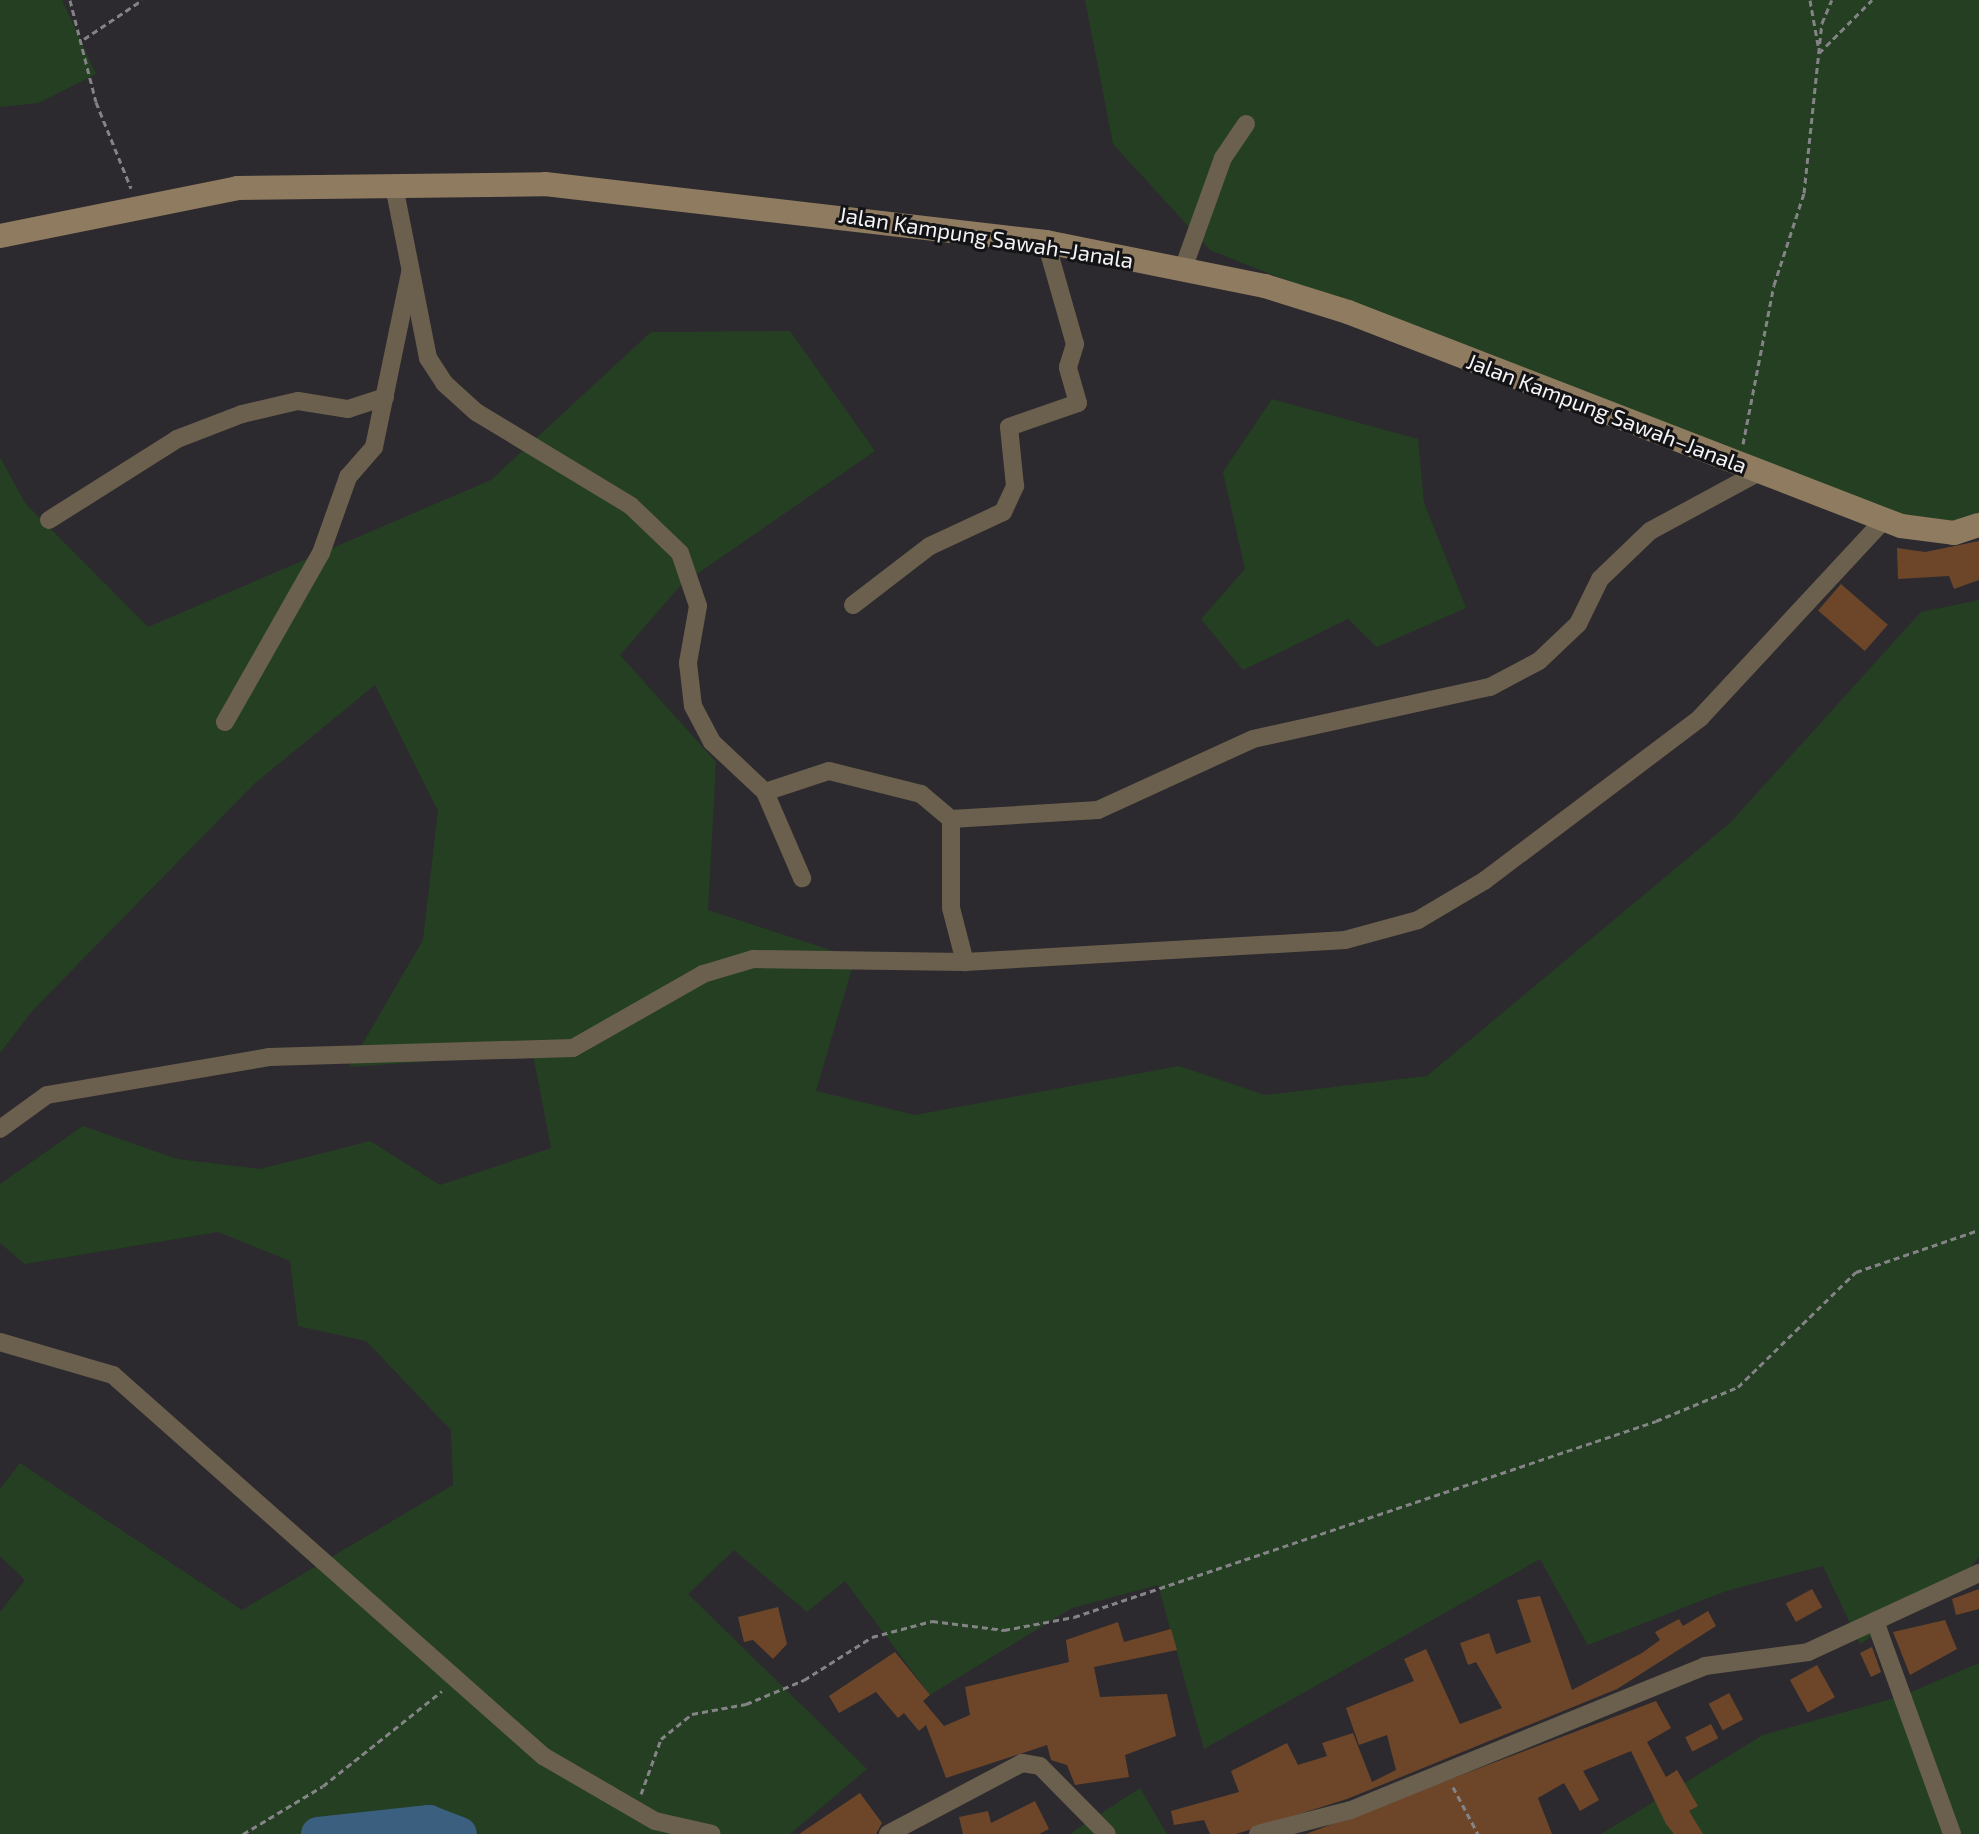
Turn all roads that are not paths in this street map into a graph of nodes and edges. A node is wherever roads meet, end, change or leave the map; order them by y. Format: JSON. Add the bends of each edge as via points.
{"nodes":[{"id":1,"x":1246,"y":124,"type":"dead end"},
{"id":2,"x":394,"y":186,"type":"junction"},
{"id":3,"x":0,"y":236,"type":"edge"},
{"id":4,"x":1046,"y":242,"type":"junction"},
{"id":5,"x":1183,"y":269,"type":"junction"},
{"id":6,"x":411,"y":271,"type":"junction"},
{"id":7,"x":385,"y":397,"type":"junction"},
{"id":8,"x":1749,"y":468,"type":"junction"},
{"id":9,"x":49,"y":520,"type":"dead end"},
{"id":10,"x":1884,"y":520,"type":"junction"},
{"id":11,"x":1979,"y":525,"type":"edge"},
{"id":12,"x":853,"y":605,"type":"dead end"},
{"id":13,"x":225,"y":722,"type":"dead end"},
{"id":14,"x":765,"y":792,"type":"junction"},
{"id":15,"x":951,"y":819,"type":"junction"},
{"id":16,"x":802,"y":878,"type":"dead end"},
{"id":17,"x":965,"y":962,"type":"junction"},
{"id":18,"x":0,"y":1129,"type":"edge"},
{"id":19,"x":0,"y":1342,"type":"edge"},
{"id":20,"x":1979,"y":1573,"type":"edge"},
{"id":21,"x":1875,"y":1621,"type":"junction"},
{"id":22,"x":712,"y":1834,"type":"edge"},
{"id":23,"x":888,"y":1834,"type":"edge"},
{"id":24,"x":1107,"y":1834,"type":"edge"},
{"id":25,"x":1258,"y":1834,"type":"edge"},
{"id":26,"x":1952,"y":1834,"type":"edge"}],
"edges":[{"from":1,"to":5,"type":"street","via":[[1223,158]]},
{"from":2,"to":3,"type":"main road","name":"Jalan Kampung Sawah–Janala","via":[[237,188]]},
{"from":2,"to":4,"type":"main road","name":"Jalan Kampung Sawah–Janala","via":[[545,184]]},
{"from":2,"to":6,"type":"street"},
{"from":4,"to":5,"type":"main road","name":"Jalan Kampung Sawah–Janala"},
{"from":4,"to":12,"type":"street","via":[[1075,344],[1068,367],[1078,403],[1009,427],[1015,486],[1003,512],[930,546]]},
{"from":5,"to":8,"type":"main road","name":"Jalan Kampung Sawah–Janala","via":[[1348,312]]},
{"from":6,"to":7,"type":"street"},
{"from":6,"to":14,"type":"street","via":[[428,358],[444,383],[476,412],[631,506],[680,553],[698,606],[688,663],[693,706],[712,742]]},
{"from":7,"to":9,"type":"street","via":[[348,409],[298,401],[242,414],[177,439]]},
{"from":7,"to":13,"type":"street","via":[[374,447],[348,477],[321,553]]},
{"from":8,"to":10,"type":"main road","name":"Jalan Kampung Sawah–Janala"},
{"from":8,"to":15,"type":"street","via":[[1650,531],[1600,579],[1578,624],[1539,661],[1490,687],[1253,739],[1098,810]]},
{"from":10,"to":11,"type":"main road","name":"Jalan Kampung Sawah–Janala","via":[[1942,532]]},
{"from":10,"to":17,"type":"street","via":[[1700,718],[1448,906],[1345,940]]},
{"from":14,"to":15,"type":"street","via":[[829,771],[863,774],[921,794]]},
{"from":14,"to":16,"type":"street"},
{"from":15,"to":17,"type":"street","via":[[951,908]]},
{"from":17,"to":18,"type":"street","via":[[753,959],[703,974],[573,1048],[269,1057],[47,1095]]},
{"from":19,"to":22,"type":"street","via":[[113,1375],[543,1756],[634,1811]]},
{"from":20,"to":21,"type":"street"},
{"from":21,"to":25,"type":"street","via":[[1808,1652],[1705,1666],[1351,1810]]},
{"from":21,"to":26,"type":"street"},
{"from":23,"to":24,"type":"street","via":[[1022,1763],[1040,1766]]}]}
